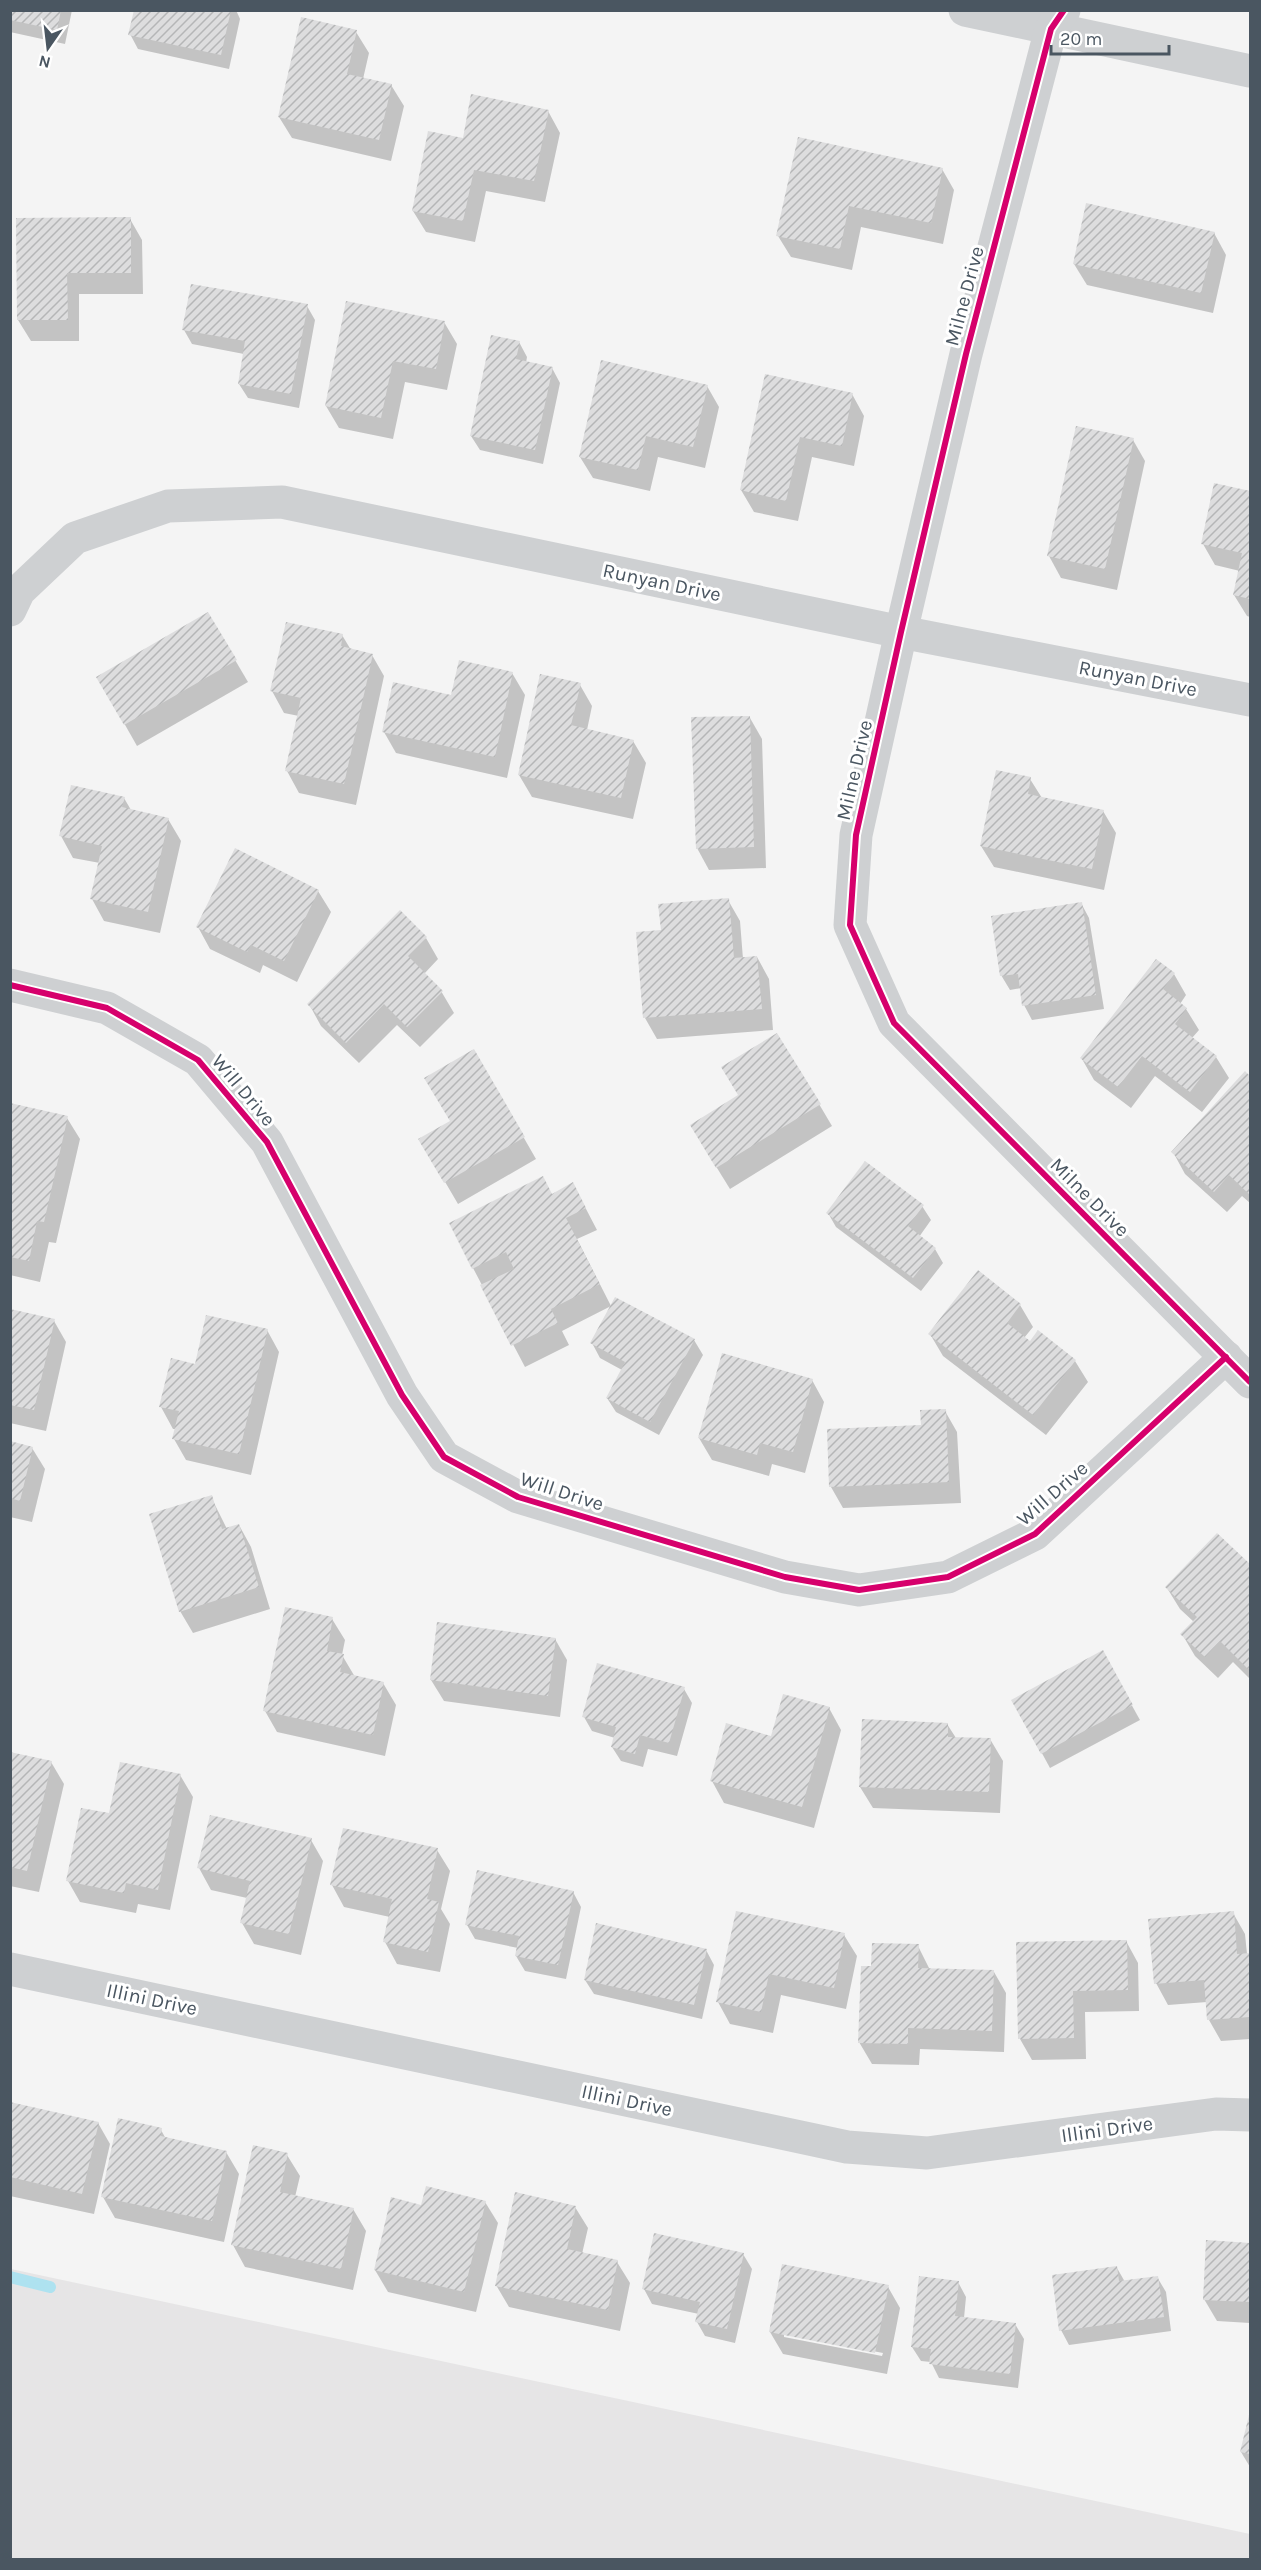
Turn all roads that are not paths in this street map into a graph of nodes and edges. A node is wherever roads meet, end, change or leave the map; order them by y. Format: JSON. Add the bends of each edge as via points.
{"nodes":[{"id":1,"x":965,"y":10,"type":"edge"},
{"id":2,"x":1054,"y":17,"type":"edge"},
{"id":3,"x":1251,"y":71,"type":"edge"},
{"id":4,"x":10,"y":610,"type":"edge"},
{"id":5,"x":901,"y":632,"type":"junction"},
{"id":6,"x":1251,"y":700,"type":"edge"},
{"id":7,"x":10,"y":985,"type":"edge"},
{"id":8,"x":1226,"y":1357,"type":"junction"},
{"id":9,"x":1251,"y":1382,"type":"edge"},
{"id":10,"x":10,"y":1969,"type":"edge"},
{"id":11,"x":1251,"y":2115,"type":"edge"}],
"edges":[{"from":1,"to":2,"type":"street"},
{"from":2,"to":3,"type":"street"},
{"from":2,"to":5,"type":"street","name":"Milne Drive","via":[[966,354]]},
{"from":4,"to":5,"type":"street","name":"Runyan Drive","via":[[19,591],[75,538],[168,506],[282,502]]},
{"from":5,"to":6,"type":"street","name":"Runyan Drive"},
{"from":5,"to":8,"type":"street","name":"Milne Drive","via":[[856,835],[850,925],[894,1023]]},
{"from":7,"to":8,"type":"street","name":"Will Drive","via":[[107,1008],[198,1060],[267,1142],[402,1395],[444,1457],[518,1497],[785,1577],[858,1590],[948,1577],[1035,1534]]},
{"from":8,"to":9,"type":"street","name":"Milne Drive"},
{"from":10,"to":11,"type":"street","name":"Illini Drive","via":[[847,2147],[927,2153],[1216,2114]]}]}
